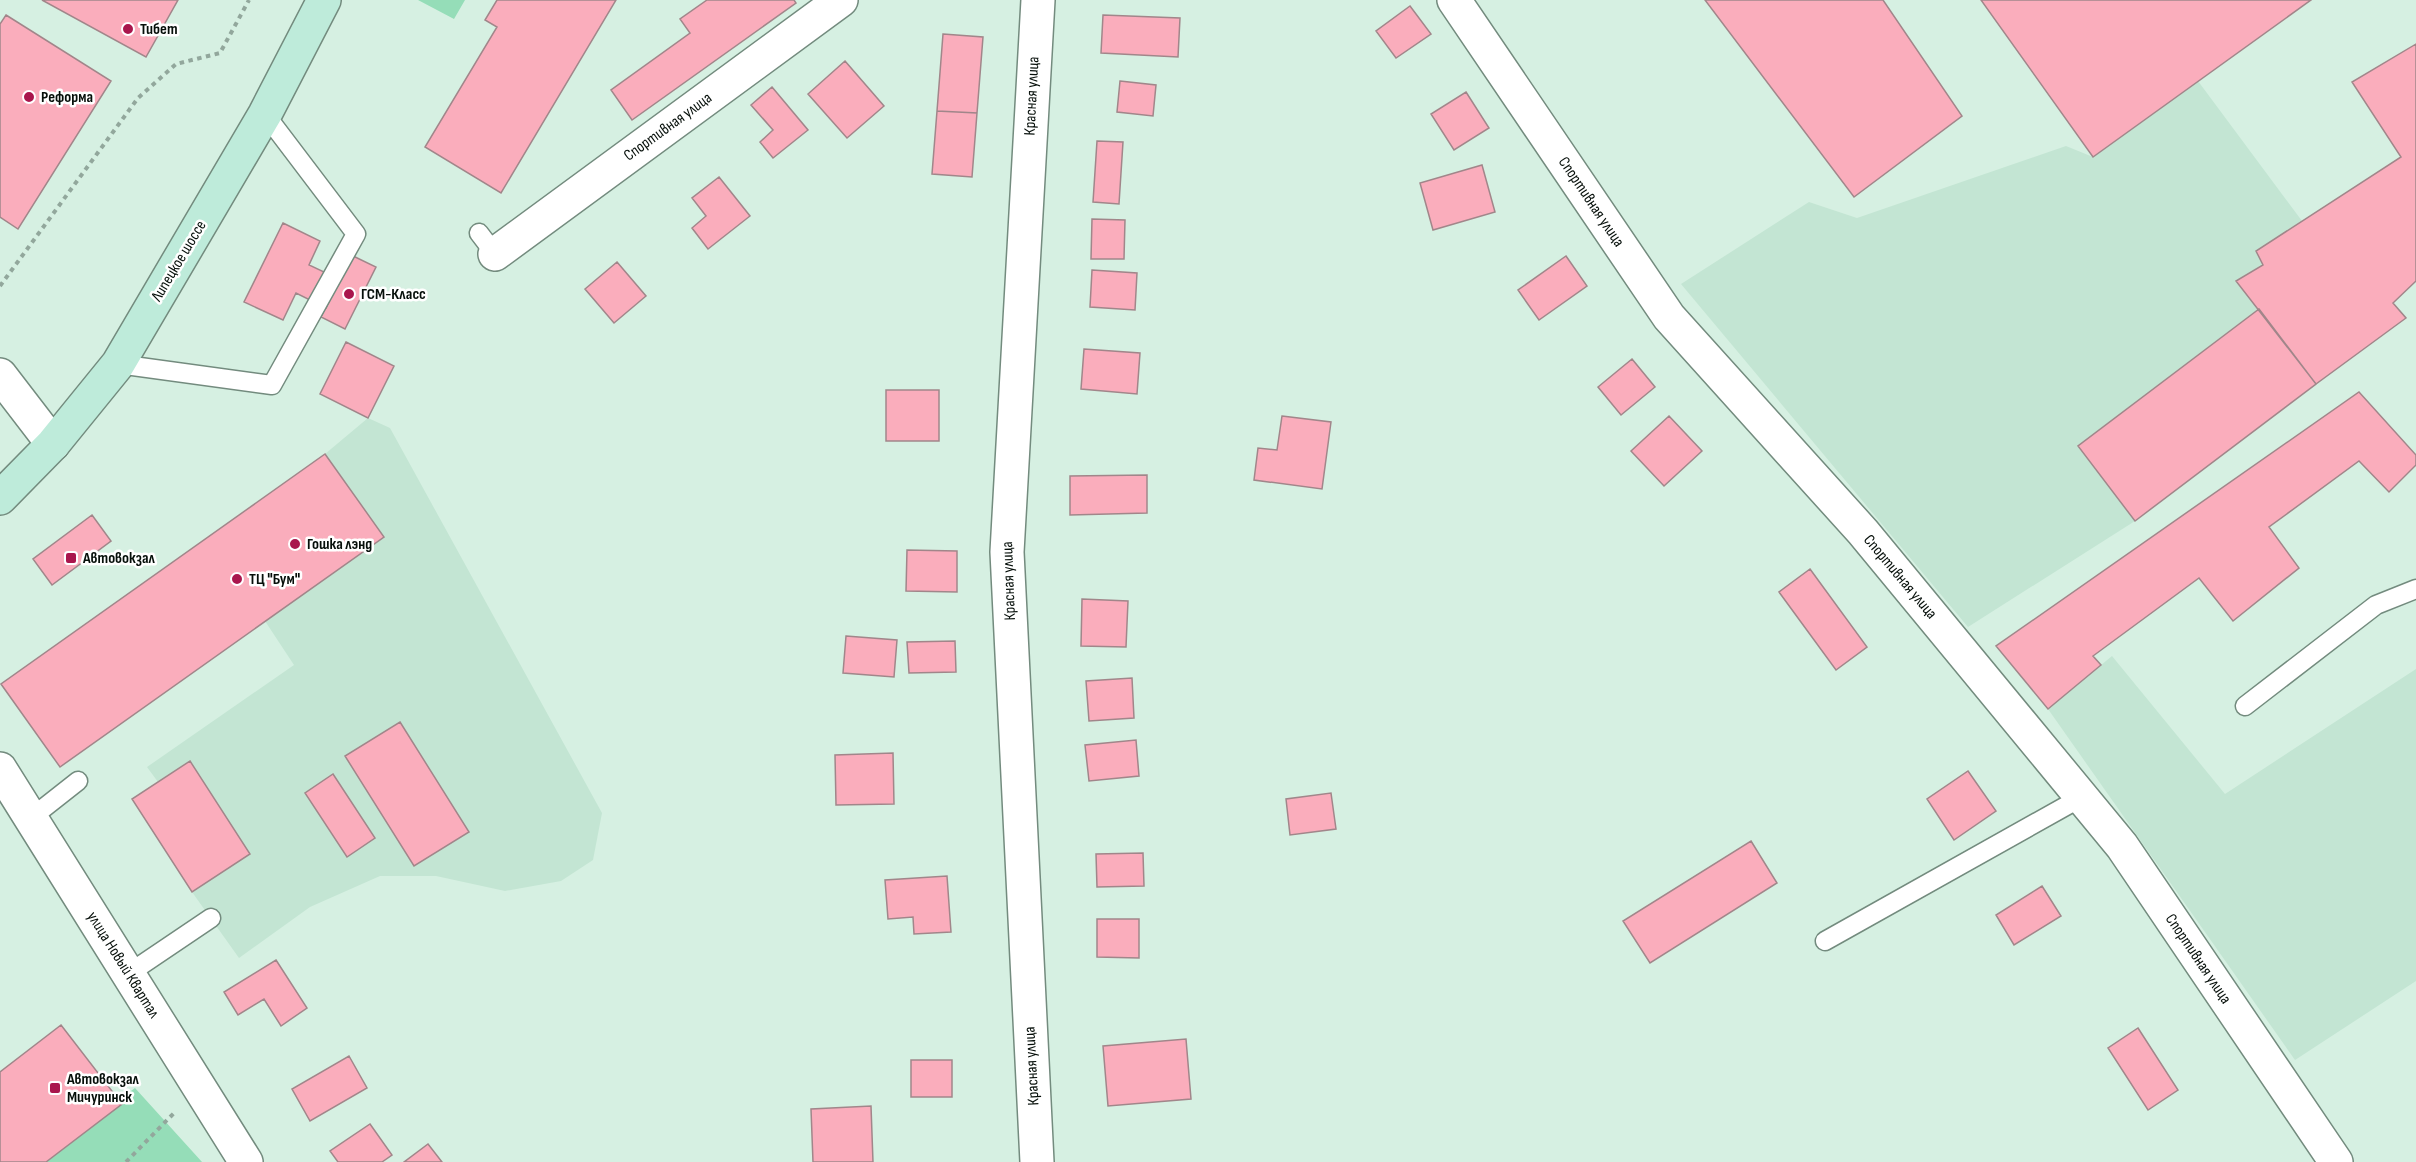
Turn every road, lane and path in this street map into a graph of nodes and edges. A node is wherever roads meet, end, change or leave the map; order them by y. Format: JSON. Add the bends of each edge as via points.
{"nodes":[{"id":1,"x":249,"y":0,"type":"edge"},
{"id":2,"x":324,"y":0,"type":"edge"},
{"id":3,"x":1038,"y":0,"type":"edge"},
{"id":4,"x":1454,"y":0,"type":"edge"},
{"id":5,"x":836,"y":1,"type":"edge"},
{"id":6,"x":265,"y":114,"type":"junction"},
{"id":7,"x":487,"y":243,"type":"dead end"},
{"id":8,"x":0,"y":286,"type":"edge"},
{"id":9,"x":118,"y":364,"type":"junction"},
{"id":10,"x":0,"y":375,"type":"edge"},
{"id":11,"x":53,"y":444,"type":"junction"},
{"id":12,"x":0,"y":498,"type":"edge"},
{"id":13,"x":2416,"y":589,"type":"edge"},
{"id":14,"x":2245,"y":706,"type":"dead end"},
{"id":15,"x":0,"y":769,"type":"edge"},
{"id":16,"x":78,"y":781,"type":"dead end"},
{"id":17,"x":2082,"y":797,"type":"junction"},
{"id":18,"x":31,"y":818,"type":"junction"},
{"id":19,"x":211,"y":918,"type":"dead end"},
{"id":20,"x":1825,"y":941,"type":"dead end"},
{"id":21,"x":128,"y":975,"type":"junction"},
{"id":22,"x":201,"y":1090,"type":"junction"},
{"id":23,"x":126,"y":1162,"type":"edge"},
{"id":24,"x":246,"y":1162,"type":"edge"},
{"id":25,"x":1037,"y":1162,"type":"edge"},
{"id":26,"x":2336,"y":1162,"type":"edge"}],
"edges":[{"from":1,"to":8,"type":"path","via":[[220,52],[176,64],[138,98]]},
{"from":2,"to":6,"type":"main road","name":"Липецкое шоссе"},
{"from":3,"to":25,"type":"street","name":"Красная улица","via":[[1007,552]]},
{"from":4,"to":17,"type":"street","name":"Спортивная улица","via":[[1669,317],[1863,532]]},
{"from":5,"to":7,"type":"street","name":"Спортивная улица"},
{"from":6,"to":9,"type":"main road","name":"Липецкое шоссе"},
{"from":6,"to":9,"type":"lane","via":[[356,234],[272,385]]},
{"from":9,"to":11,"type":"main road","name":"Липецкое шоссе"},
{"from":10,"to":11,"type":"street"},
{"from":11,"to":12,"type":"main road","name":"Липецкое шоссе"},
{"from":13,"to":14,"type":"lane","via":[[2376,605]]},
{"from":15,"to":18,"type":"street","name":"улица Новый Квартал"},
{"from":16,"to":18,"type":"lane"},
{"from":17,"to":20,"type":"lane"},
{"from":17,"to":26,"type":"street","name":"Спортивная улица","via":[[2122,846]]},
{"from":18,"to":21,"type":"street","name":"улица Новый Квартал"},
{"from":19,"to":21,"type":"lane"},
{"from":21,"to":22,"type":"street","name":"улица Новый Квартал"},
{"from":22,"to":23,"type":"path"},
{"from":22,"to":24,"type":"street","name":"улица Новый Квартал"}]}
